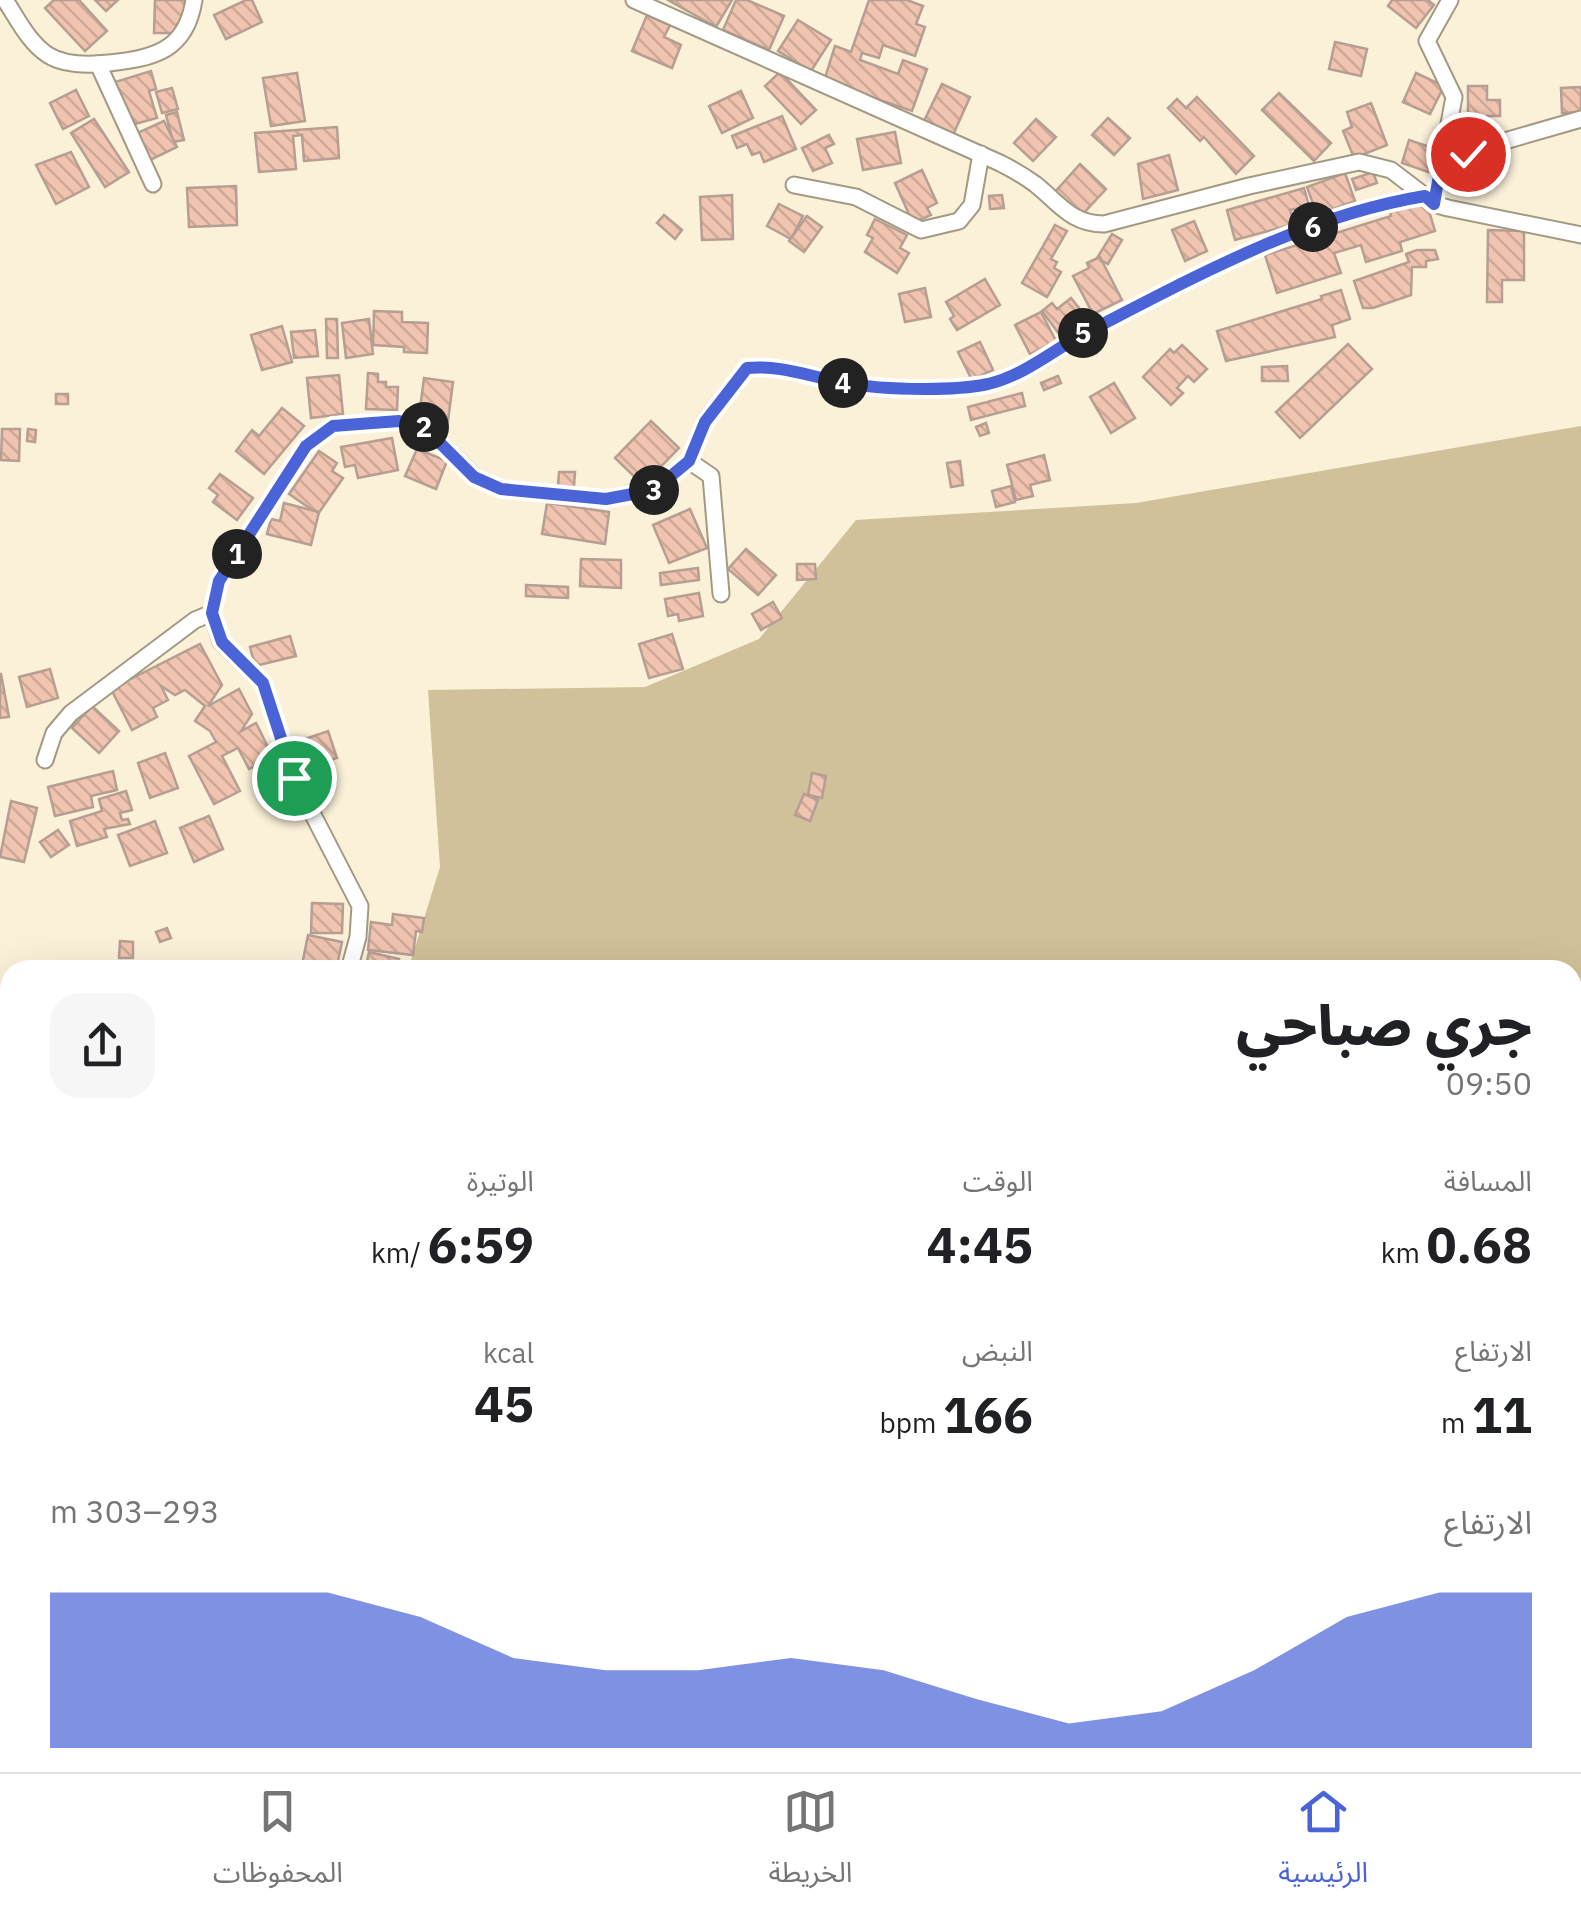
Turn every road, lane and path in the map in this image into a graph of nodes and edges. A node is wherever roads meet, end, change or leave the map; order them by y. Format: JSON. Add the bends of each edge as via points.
{"nodes":[{"id":1,"x":5,"y":0,"type":"edge"},
{"id":2,"x":194,"y":0,"type":"edge"},
{"id":3,"x":634,"y":0,"type":"edge"},
{"id":4,"x":1450,"y":0,"type":"edge"},
{"id":5,"x":98,"y":64,"type":"junction"},
{"id":6,"x":1581,"y":119,"type":"edge"},
{"id":7,"x":981,"y":154,"type":"junction"},
{"id":8,"x":1440,"y":170,"type":"junction"},
{"id":9,"x":153,"y":184,"type":"dead end"},
{"id":10,"x":794,"y":185,"type":"dead end"},
{"id":11,"x":1430,"y":200,"type":"junction"},
{"id":12,"x":1581,"y":235,"type":"edge"},
{"id":13,"x":689,"y":461,"type":"junction"},
{"id":14,"x":721,"y":594,"type":"dead end"},
{"id":15,"x":212,"y":613,"type":"junction"},
{"id":16,"x":45,"y":760,"type":"dead end"},
{"id":17,"x":352,"y":960,"type":"edge"}],
"edges":[{"from":1,"to":5,"type":"street","via":[[48,55]]},
{"from":2,"to":5,"type":"street","via":[[188,23],[165,50]]},
{"from":3,"to":7,"type":"street"},
{"from":4,"to":8,"type":"street","via":[[1427,41],[1454,97]]},
{"from":5,"to":9,"type":"street"},
{"from":6,"to":8,"type":"street","via":[[1484,147]]},
{"from":7,"to":10,"type":"street","via":[[972,205],[959,221],[920,230],[856,198]]},
{"from":7,"to":11,"type":"street","via":[[1091,224],[1358,162],[1391,170]]},
{"from":8,"to":11,"type":"street"},
{"from":11,"to":12,"type":"street"},
{"from":11,"to":13,"type":"street","via":[[1388,202],[1274,242],[1073,338],[1014,376],[986,384],[878,387],[774,366],[747,368],[705,422]]},
{"from":13,"to":14,"type":"street","via":[[711,476]]},
{"from":13,"to":15,"type":"street","via":[[654,490],[606,499],[501,489],[474,477],[423,426],[333,426],[306,446],[219,581]]},
{"from":15,"to":16,"type":"street","via":[[71,714],[54,733]]},
{"from":15,"to":17,"type":"street","via":[[222,642],[263,683],[294,778],[360,906]]}]}
